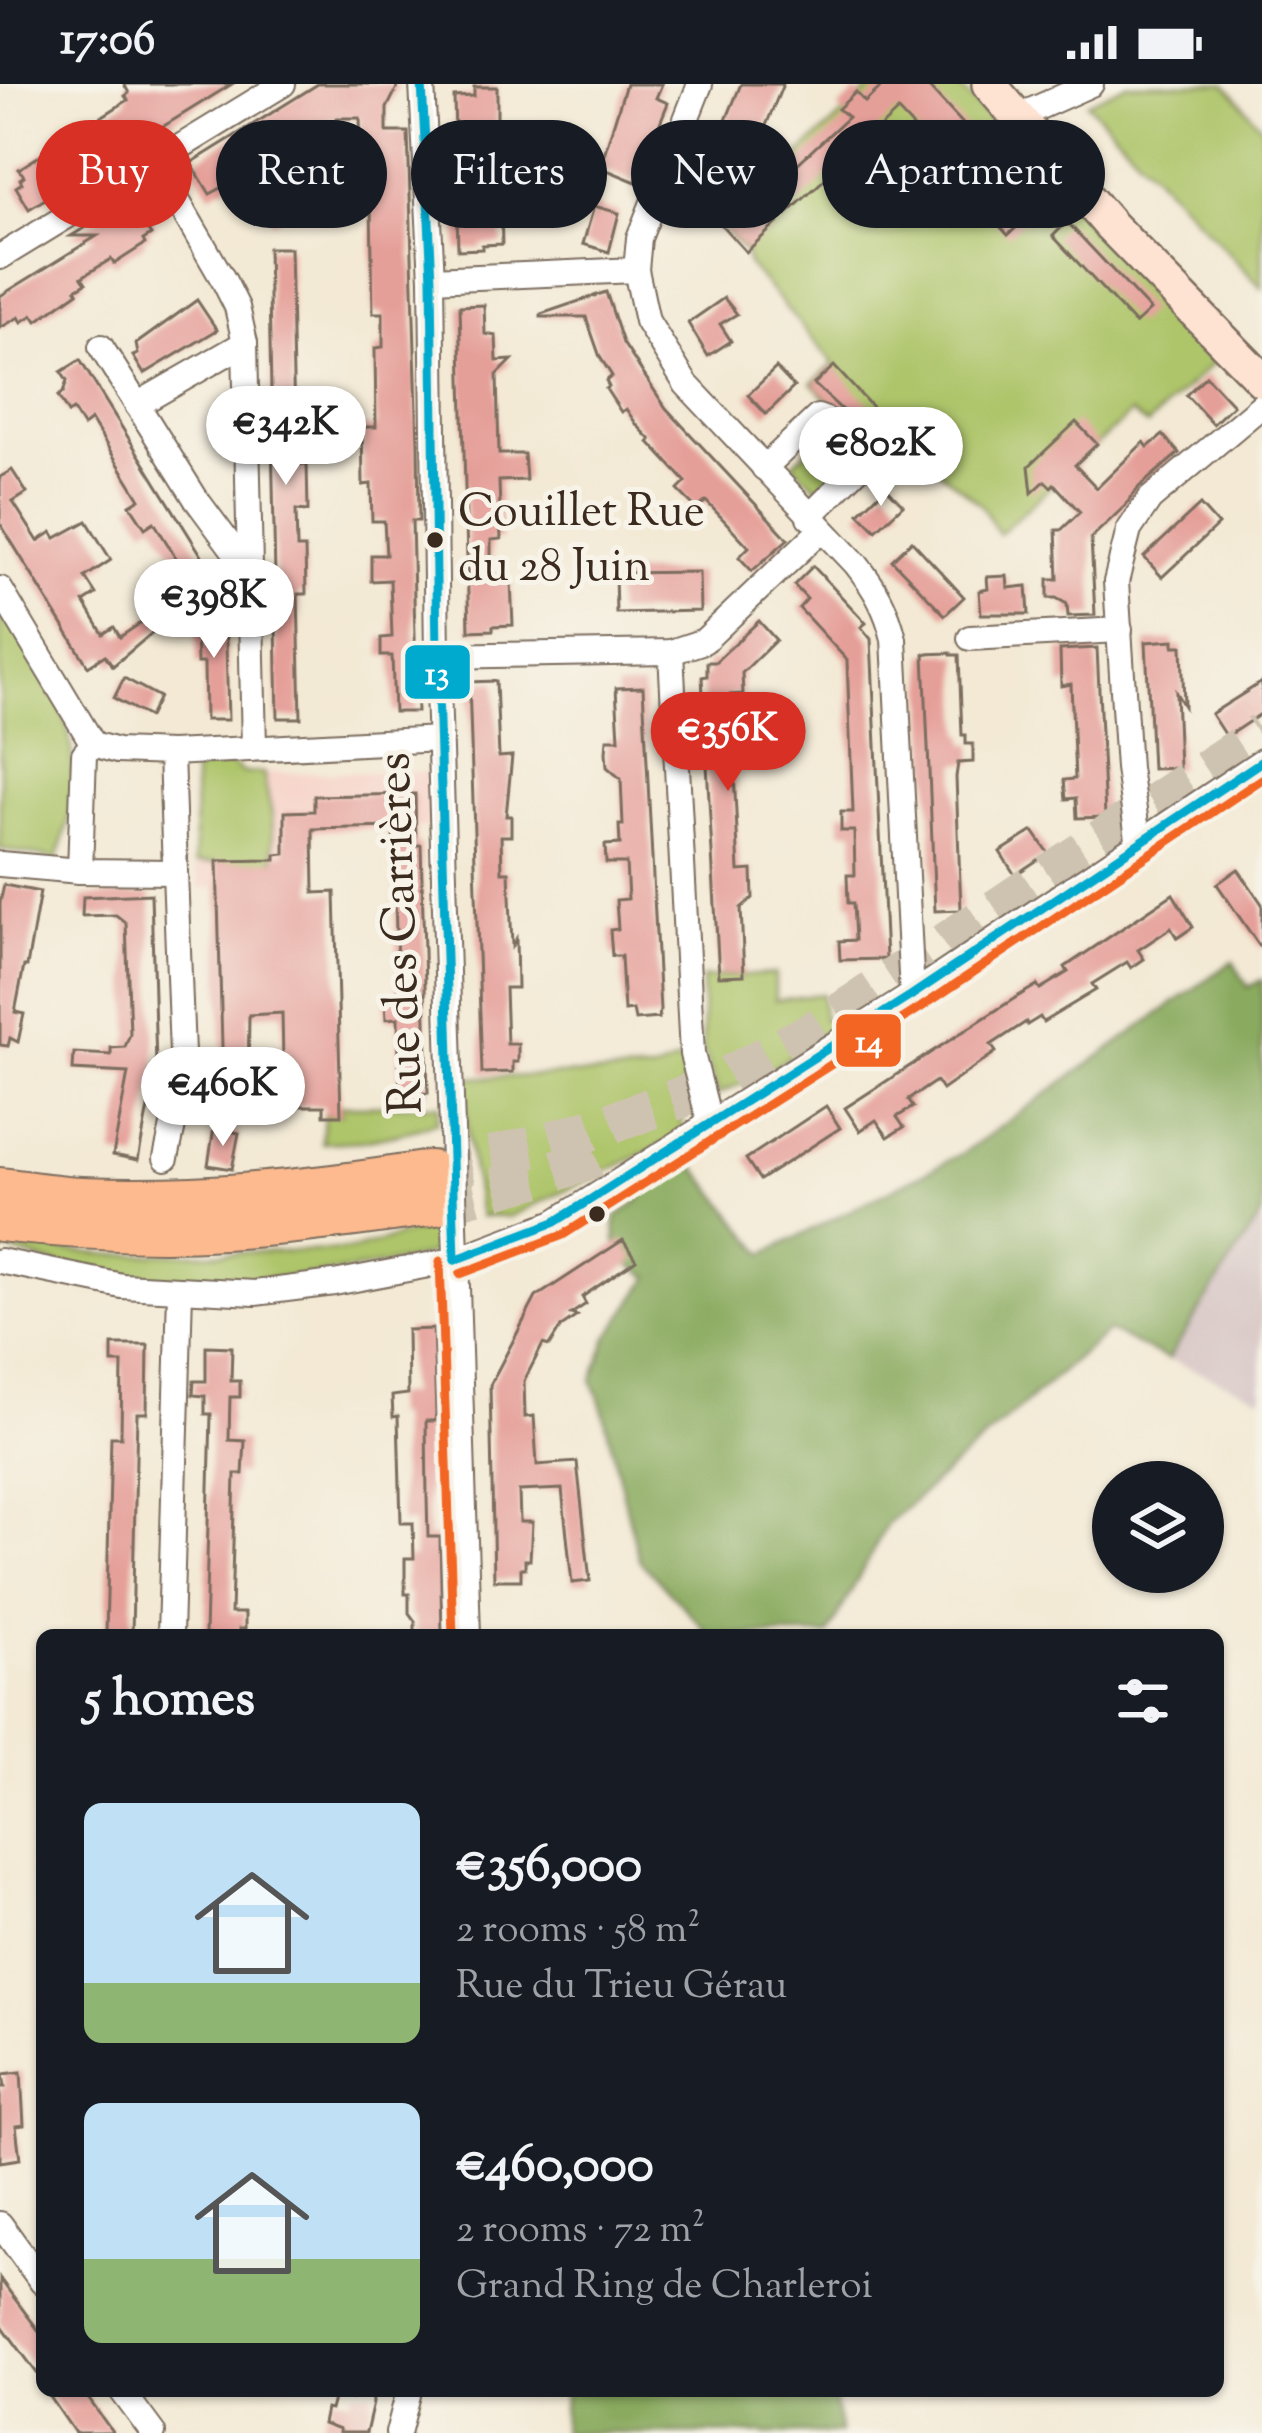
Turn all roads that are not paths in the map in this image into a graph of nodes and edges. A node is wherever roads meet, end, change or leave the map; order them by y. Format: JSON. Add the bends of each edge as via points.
{"nodes":[{"id":1,"x":283,"y":84,"type":"edge"},
{"id":2,"x":422,"y":84,"type":"edge"},
{"id":3,"x":700,"y":84,"type":"edge"},
{"id":4,"x":989,"y":84,"type":"edge"},
{"id":5,"x":1091,"y":84,"type":"edge"},
{"id":6,"x":1018,"y":117,"type":"junction"},
{"id":7,"x":192,"y":139,"type":"edge"},
{"id":8,"x":192,"y":227,"type":"edge"},
{"id":9,"x":46,"y":228,"type":"edge"},
{"id":10,"x":0,"y":256,"type":"edge"},
{"id":11,"x":636,"y":270,"type":"junction"},
{"id":12,"x":432,"y":280,"type":"junction"},
{"id":13,"x":244,"y":343,"type":"junction"},
{"id":14,"x":101,"y":347,"type":"dead end"},
{"id":15,"x":1262,"y":380,"type":"edge"},
{"id":16,"x":137,"y":405,"type":"junction"},
{"id":17,"x":1262,"y":405,"type":"edge"},
{"id":18,"x":764,"y":468,"type":"junction"},
{"id":19,"x":816,"y":523,"type":"junction"},
{"id":20,"x":250,"y":572,"type":"junction"},
{"id":21,"x":0,"y":589,"type":"edge"},
{"id":22,"x":1120,"y":630,"type":"junction"},
{"id":23,"x":970,"y":638,"type":"dead end"},
{"id":24,"x":670,"y":652,"type":"junction"},
{"id":25,"x":437,"y":656,"type":"junction"},
{"id":26,"x":440,"y":739,"type":"junction"},
{"id":27,"x":93,"y":744,"type":"junction"},
{"id":28,"x":254,"y":748,"type":"junction"},
{"id":29,"x":171,"y":753,"type":"junction"},
{"id":30,"x":1262,"y":760,"type":"edge"},
{"id":31,"x":1138,"y":845,"type":"junction"},
{"id":32,"x":0,"y":864,"type":"edge"},
{"id":33,"x":80,"y":871,"type":"junction"},
{"id":34,"x":175,"y":872,"type":"junction"},
{"id":35,"x":912,"y":995,"type":"junction"},
{"id":36,"x":710,"y":1124,"type":"junction"},
{"id":37,"x":166,"y":1158,"type":"dead end"},
{"id":38,"x":0,"y":1189,"type":"edge"},
{"id":39,"x":0,"y":1220,"type":"edge"},
{"id":40,"x":455,"y":1260,"type":"junction"},
{"id":41,"x":0,"y":1262,"type":"edge"},
{"id":42,"x":180,"y":1291,"type":"junction"},
{"id":43,"x":170,"y":1629,"type":"edge"},
{"id":44,"x":468,"y":1629,"type":"edge"},
{"id":45,"x":0,"y":2224,"type":"edge"},
{"id":46,"x":36,"y":2274,"type":"edge"},
{"id":47,"x":126,"y":2397,"type":"edge"},
{"id":48,"x":407,"y":2397,"type":"edge"},
{"id":49,"x":153,"y":2433,"type":"edge"},
{"id":50,"x":398,"y":2433,"type":"edge"}],
"edges":[{"from":1,"to":7,"type":"street"},
{"from":2,"to":12,"type":"street","name":"Rue des Carrières"},
{"from":3,"to":11,"type":"street","via":[[644,223]]},
{"from":4,"to":6,"type":"street"},
{"from":5,"to":6,"type":"street"},
{"from":6,"to":15,"type":"street","via":[[1110,225]]},
{"from":8,"to":13,"type":"street","via":[[237,307]]},
{"from":9,"to":10,"type":"street"},
{"from":11,"to":12,"type":"street"},
{"from":11,"to":18,"type":"street","via":[[647,321],[686,384]]},
{"from":12,"to":25,"type":"street","name":"Rue des Carrières"},
{"from":13,"to":16,"type":"street"},
{"from":13,"to":20,"type":"street"},
{"from":14,"to":16,"type":"street"},
{"from":16,"to":20,"type":"street"},
{"from":17,"to":22,"type":"street","via":[[1150,499],[1129,530],[1116,582]]},
{"from":18,"to":19,"type":"street"},
{"from":18,"to":19,"type":"street","via":[[818,417],[833,424],[861,465]]},
{"from":19,"to":24,"type":"street","via":[[704,641]]},
{"from":19,"to":35,"type":"street","via":[[873,586],[893,639]]},
{"from":20,"to":28,"type":"street"},
{"from":21,"to":27,"type":"street"},
{"from":22,"to":23,"type":"street"},
{"from":22,"to":31,"type":"street"},
{"from":24,"to":25,"type":"street"},
{"from":24,"to":36,"type":"street","via":[[692,1054]]},
{"from":25,"to":26,"type":"street","name":"Rue des Carrières"},
{"from":26,"to":28,"type":"street"},
{"from":26,"to":40,"type":"street","name":"Rue des Carrières"},
{"from":27,"to":29,"type":"street"},
{"from":27,"to":33,"type":"street","via":[[84,754]]},
{"from":28,"to":29,"type":"street"},
{"from":29,"to":34,"type":"street"},
{"from":30,"to":31,"type":"street"},
{"from":31,"to":35,"type":"street"},
{"from":32,"to":33,"type":"street"},
{"from":33,"to":34,"type":"street"},
{"from":34,"to":37,"type":"street","via":[[183,1080]]},
{"from":35,"to":36,"type":"street"},
{"from":36,"to":40,"type":"street","via":[[555,1222]]},
{"from":38,"to":39,"type":"highway","via":[[219,1198],[433,1188],[334,1218],[220,1229]]},
{"from":40,"to":42,"type":"street","via":[[255,1293]]},
{"from":40,"to":44,"type":"street","name":"Rue des Carrières"},
{"from":41,"to":42,"type":"street"},
{"from":42,"to":43,"type":"street"},
{"from":45,"to":46,"type":"street"},
{"from":47,"to":49,"type":"street"},
{"from":48,"to":50,"type":"street"}]}
